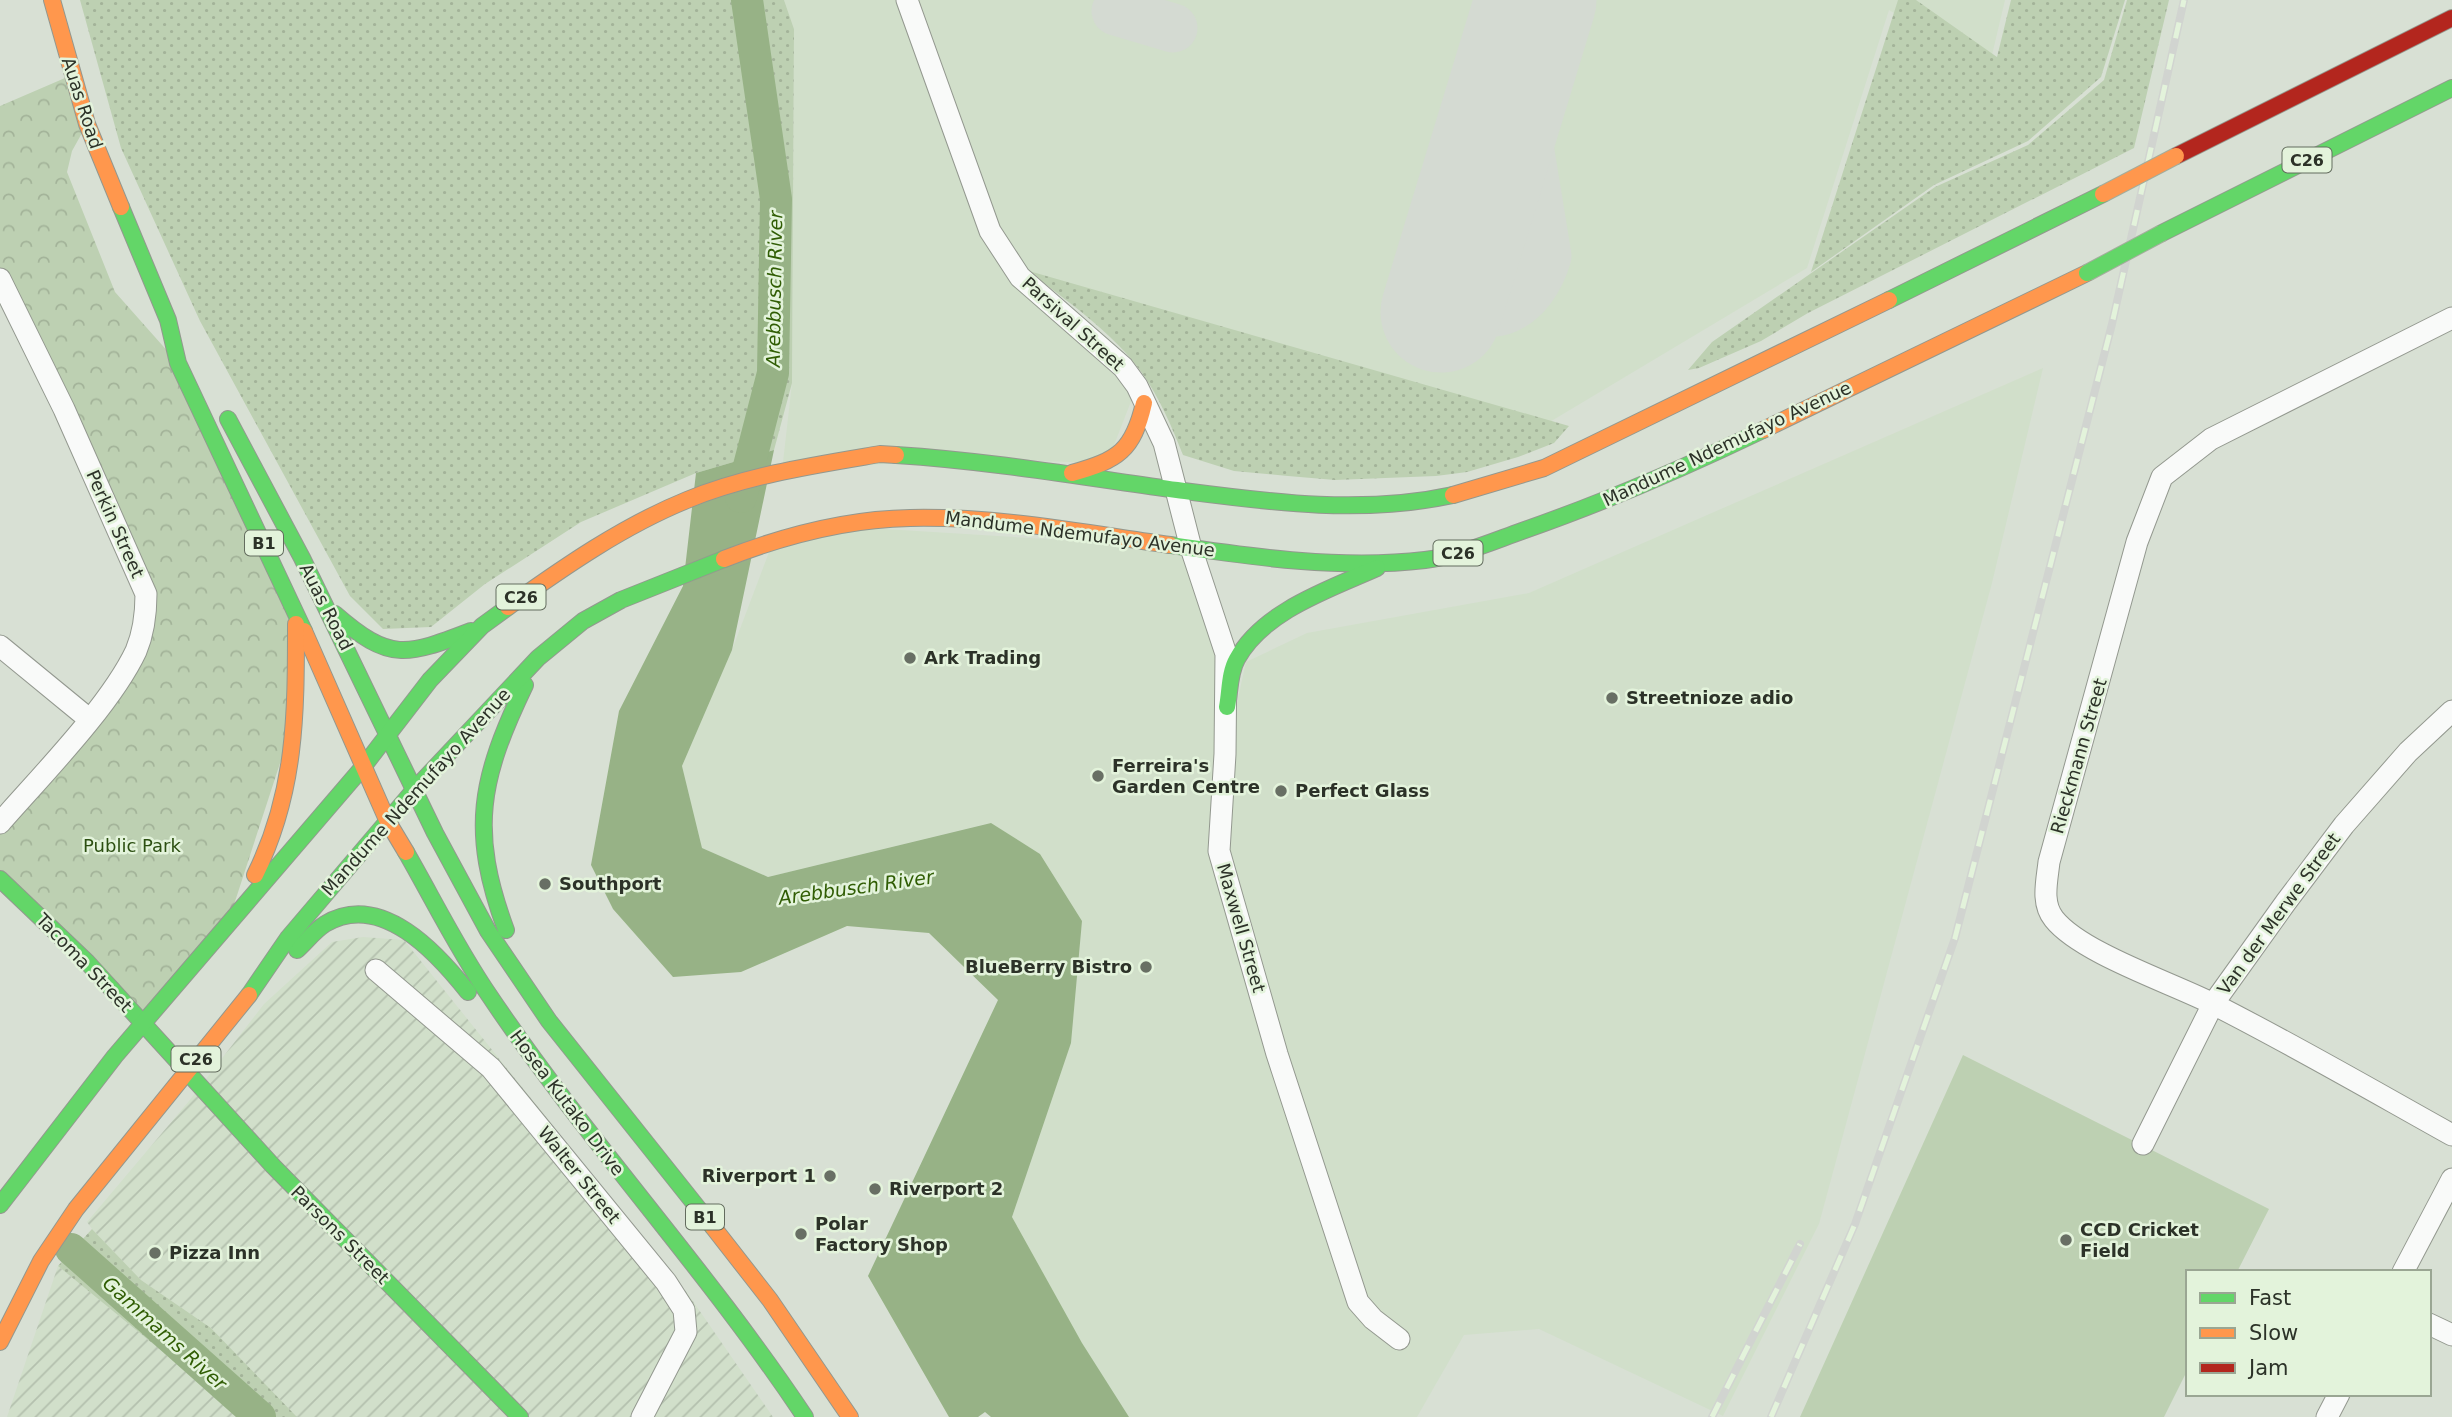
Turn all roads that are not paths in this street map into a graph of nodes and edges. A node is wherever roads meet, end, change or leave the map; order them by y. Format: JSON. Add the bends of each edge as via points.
{"nodes":[{"id":1,"x":52,"y":0,"type":"edge"},
{"id":2,"x":907,"y":0,"type":"edge"},
{"id":3,"x":2452,"y":18,"type":"edge"},
{"id":4,"x":2452,"y":88,"type":"edge"},
{"id":5,"x":0,"y":279,"type":"edge"},
{"id":6,"x":2452,"y":318,"type":"edge"},
{"id":7,"x":167,"y":320,"type":"junction"},
{"id":8,"x":195,"y":357,"type":"dead end"},
{"id":9,"x":1144,"y":403,"type":"junction"},
{"id":10,"x":221,"y":407,"type":"dead end"},
{"id":11,"x":1062,"y":475,"type":"junction"},
{"id":12,"x":1177,"y":491,"type":"junction"},
{"id":13,"x":1191,"y":548,"type":"junction"},
{"id":14,"x":1389,"y":563,"type":"junction"},
{"id":15,"x":328,"y":607,"type":"junction"},
{"id":16,"x":296,"y":613,"type":"junction"},
{"id":17,"x":482,"y":626,"type":"junction"},
{"id":18,"x":0,"y":646,"type":"edge"},
{"id":19,"x":538,"y":658,"type":"junction"},
{"id":20,"x":1227,"y":707,"type":"junction"},
{"id":21,"x":2452,"y":711,"type":"edge"},
{"id":22,"x":89,"y":719,"type":"junction"},
{"id":23,"x":389,"y":736,"type":"junction"},
{"id":24,"x":363,"y":767,"type":"junction"},
{"id":25,"x":414,"y":790,"type":"junction"},
{"id":26,"x":388,"y":822,"type":"junction"},
{"id":27,"x":0,"y":823,"type":"edge"},
{"id":28,"x":0,"y":879,"type":"edge"},
{"id":29,"x":228,"y":923,"type":"junction"},
{"id":30,"x":376,"y":970,"type":"dead end"},
{"id":31,"x":255,"y":988,"type":"junction"},
{"id":32,"x":2213,"y":1004,"type":"junction"},
{"id":33,"x":552,"y":1023,"type":"junction"},
{"id":34,"x":144,"y":1025,"type":"junction"},
{"id":35,"x":164,"y":1049,"type":"joint"},
{"id":36,"x":185,"y":1073,"type":"junction"},
{"id":37,"x":2452,"y":1135,"type":"edge"},
{"id":38,"x":2143,"y":1144,"type":"dead end"},
{"id":39,"x":614,"y":1166,"type":"junction"},
{"id":40,"x":2452,"y":1179,"type":"edge"},
{"id":41,"x":0,"y":1205,"type":"edge"},
{"id":42,"x":2404,"y":1270,"type":"edge"},
{"id":43,"x":2431,"y":1325,"type":"edge"},
{"id":44,"x":2452,"y":1335,"type":"edge"},
{"id":45,"x":1399,"y":1339,"type":"dead end"},
{"id":46,"x":0,"y":1342,"type":"edge"},
{"id":47,"x":2338,"y":1396,"type":"edge"},
{"id":48,"x":520,"y":1417,"type":"edge"},
{"id":49,"x":642,"y":1417,"type":"edge"},
{"id":50,"x":805,"y":1417,"type":"edge"},
{"id":51,"x":850,"y":1417,"type":"edge"},
{"id":52,"x":2327,"y":1417,"type":"edge"}],
"edges":[{"from":1,"to":7,"type":"main road","name":"Auas Road","number":"B1","via":[[87,124]]},
{"from":2,"to":9,"type":"street","name":"Parsival Street","via":[[990,231],[1020,277],[1123,367]]},
{"from":3,"to":12,"type":"main road","number":"C26","bridge":true,"via":[[1544,468],[1455,495],[1381,507]]},
{"from":4,"to":14,"type":"main road","name":"Mandume Ndemufayo Avenue","number":"C26","bridge":true,"via":[[2087,273],[1618,497],[1462,552]]},
{"from":5,"to":22,"type":"street","name":"Perkin Street","via":[[146,594],[145,621],[136,652]]},
{"from":6,"to":32,"type":"street","name":"Rieckmann Street","via":[[2211,439],[2162,477],[2147,511],[2049,862],[2046,898],[2049,912],[2069,932]]},
{"from":7,"to":8,"type":"main road","name":"Auas Road","number":"B1"},
{"from":7,"to":16,"type":"main road","name":"Auas Road","number":"B1","via":[[178,363]]},
{"from":9,"to":11,"type":"main road","via":[[1139,432],[1124,453],[1107,464]]},
{"from":9,"to":12,"type":"street","name":"Parsival Street","via":[[1164,443]]},
{"from":10,"to":15,"type":"main road","name":"Auas Road","number":"B1"},
{"from":11,"to":12,"type":"main road","number":"C26"},
{"from":11,"to":17,"type":"main road","number":"C26","via":[[880,454],[782,471],[687,500],[580,556]]},
{"from":12,"to":13,"type":"street","name":"Maxwell Street"},
{"from":13,"to":14,"type":"main road","name":"Mandume Ndemufayo Avenue","number":"C26","via":[[1339,563]]},
{"from":13,"to":19,"type":"main road","name":"Mandume Ndemufayo Avenue","number":"C26","via":[[940,518],[836,526],[774,539],[621,600],[583,621]]},
{"from":13,"to":20,"type":"street","name":"Maxwell Street","via":[[1226,654]]},
{"from":14,"to":20,"type":"main road","via":[[1301,602],[1272,623],[1237,659]]},
{"from":15,"to":17,"type":"main road","via":[[376,647],[408,654]]},
{"from":15,"to":23,"type":"main road","name":"Auas Road","number":"B1"},
{"from":16,"to":24,"type":"main road","name":"Auas Road","number":"B1"},
{"from":16,"to":29,"type":"main road","via":[[291,774],[277,827]]},
{"from":17,"to":23,"type":"main road","number":"C26","via":[[430,680]]},
{"from":18,"to":22,"type":"street"},
{"from":19,"to":25,"type":"main road","name":"Mandume Ndemufayo Avenue","number":"C26"},
{"from":19,"to":33,"type":"main road","via":[[498,737],[484,789],[484,866],[518,960]]},
{"from":20,"to":45,"type":"street","name":"Maxwell Street","via":[[1218,831],[1230,893],[1358,1302]]},
{"from":21,"to":32,"type":"street","name":"Van der Merwe Street","via":[[2408,752],[2344,825]]},
{"from":22,"to":27,"type":"street","name":"Perkin Street"},
{"from":23,"to":24,"type":"main road","number":"C26"},
{"from":23,"to":25,"type":"main road","name":"Auas Road"},
{"from":24,"to":26,"type":"main road","name":"Hosea Kutako Drive","number":"B1"},
{"from":24,"to":29,"type":"main road","number":"C26"},
{"from":25,"to":26,"type":"main road","name":"Mandume Ndemufayo Avenue","number":"C26"},
{"from":25,"to":33,"type":"main road","name":"Hosea Kutako Drive","number":"B1","via":[[473,907]]},
{"from":26,"to":31,"type":"main road","name":"Mandume Ndemufayo Avenue","number":"C26","via":[[288,938]]},
{"from":26,"to":39,"type":"main road","name":"Hosea Kutako Drive","number":"B1","via":[[488,994]]},
{"from":28,"to":34,"type":"main road","name":"Tacoma Street","via":[[87,962]]},
{"from":29,"to":34,"type":"main road","number":"C26"},
{"from":30,"to":49,"type":"street","name":"Walter Street","via":[[491,1068],[684,1310],[687,1332]]},
{"from":31,"to":36,"type":"main road","name":"Mandume Ndemufayo Avenue","number":"C26"},
{"from":31,"to":39,"type":"main road","via":[[326,924],[363,916],[408,928],[428,943]]},
{"from":32,"to":37,"type":"street","name":"Rieckmann Street"},
{"from":32,"to":38,"type":"street","name":"Van der Merwe Street"},
{"from":33,"to":51,"type":"main road","name":"Hosea Kutako Drive","number":"B1","via":[[744,1266]]},
{"from":34,"to":35,"type":"main road","name":"Tacoma Street"},
{"from":34,"to":41,"type":"main road","number":"C26"},
{"from":35,"to":36,"type":"main road","name":"Parsons Street"},
{"from":36,"to":46,"type":"main road","name":"Mandume Ndemufayo Avenue","number":"C26","via":[[76,1209],[41,1261]]},
{"from":36,"to":48,"type":"main road","name":"Parsons Street"},
{"from":39,"to":50,"type":"main road","name":"Hosea Kutako Drive","number":"B1"},
{"from":40,"to":42,"type":"street"},
{"from":43,"to":44,"type":"street"},
{"from":47,"to":52,"type":"street"}]}
